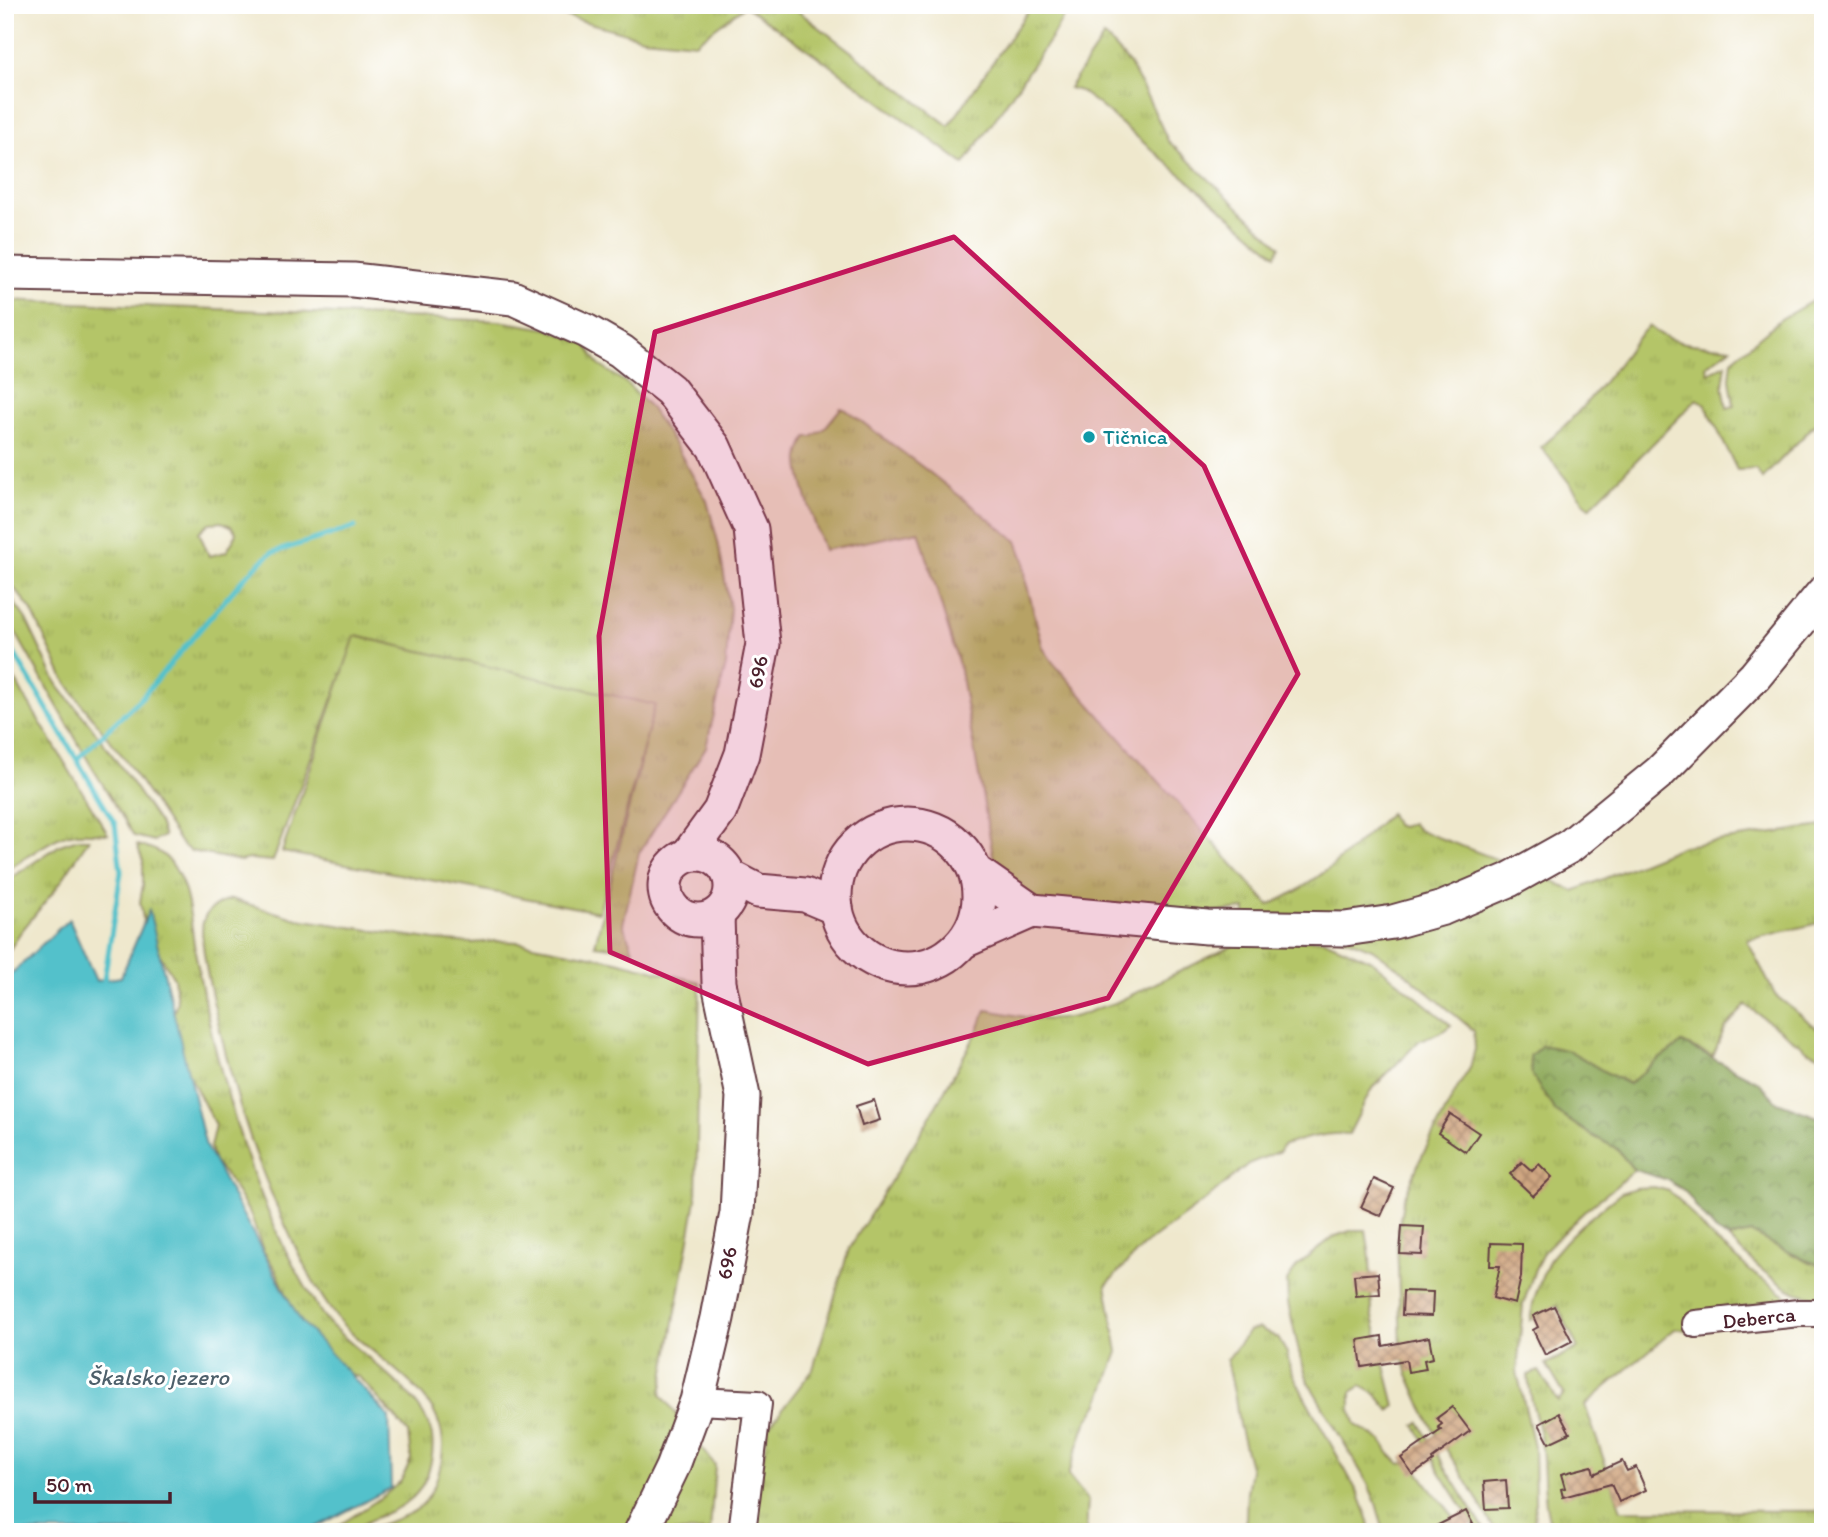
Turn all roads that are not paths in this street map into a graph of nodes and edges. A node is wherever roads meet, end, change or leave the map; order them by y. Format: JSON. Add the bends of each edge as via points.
{"nodes":[{"id":1,"x":5,"y":274,"type":"edge"},
{"id":2,"x":1823,"y":593,"type":"edge"},
{"id":3,"x":720,"y":811,"type":"junction"},
{"id":4,"x":688,"y":855,"type":"junction"},
{"id":5,"x":843,"y":862,"type":"junction"},
{"id":6,"x":976,"y":872,"type":"junction"},
{"id":7,"x":732,"y":890,"type":"junction"},
{"id":8,"x":805,"y":895,"type":"junction"},
{"id":9,"x":836,"y":908,"type":"junction"},
{"id":10,"x":1032,"y":911,"type":"junction"},
{"id":11,"x":684,"y":917,"type":"junction"},
{"id":12,"x":964,"y":941,"type":"junction"},
{"id":13,"x":719,"y":984,"type":"junction"},
{"id":14,"x":1823,"y":1313,"type":"edge"},
{"id":15,"x":1696,"y":1325,"type":"dead end"},
{"id":16,"x":697,"y":1401,"type":"junction"},
{"id":17,"x":641,"y":1532,"type":"edge"},
{"id":18,"x":742,"y":1532,"type":"edge"}],
"edges":[{"from":1,"to":3,"type":"main road","name":"696","number":"696","via":[[353,280],[513,298],[621,351],[670,390],[713,447],[751,529],[763,644],[742,754]]},
{"from":2,"to":10,"type":"main road","via":[[1755,676],[1660,772],[1570,846],[1509,880],[1443,908],[1345,929],[1207,927]]},
{"from":3,"to":4,"type":"main road","name":"696","number":"696"},
{"from":3,"to":7,"type":"main road","name":"696","number":"696"},
{"from":4,"to":7,"type":"main road","via":[[699,853],[719,860]]},
{"from":4,"to":11,"type":"main road","name":"696","number":"696","via":[[671,867],[665,889],[667,900]]},
{"from":5,"to":6,"type":"main road","via":[[857,843],[877,830],[901,823],[925,825],[947,835],[965,851]]},
{"from":5,"to":8,"type":"main road"},
{"from":5,"to":9,"type":"main road","via":[[835,885]]},
{"from":6,"to":10,"type":"main road"},
{"from":6,"to":12,"type":"main road","via":[[980,896]]},
{"from":7,"to":8,"type":"main road"},
{"from":7,"to":11,"type":"main road","via":[[706,919]]},
{"from":7,"to":13,"type":"main road","name":"696","number":"696"},
{"from":8,"to":9,"type":"main road"},
{"from":9,"to":12,"type":"main road","via":[[858,949],[889,965],[925,966],[946,957]]},
{"from":10,"to":12,"type":"main road"},
{"from":11,"to":13,"type":"main road","name":"696","number":"696"},
{"from":13,"to":16,"type":"main road","name":"696","number":"696","via":[[743,1096],[737,1213]]},
{"from":14,"to":15,"type":"street","name":"Deberca"},
{"from":16,"to":17,"type":"main road","name":"696","number":"696","via":[[673,1468]]},
{"from":16,"to":18,"type":"street","via":[[758,1404]]}]}
